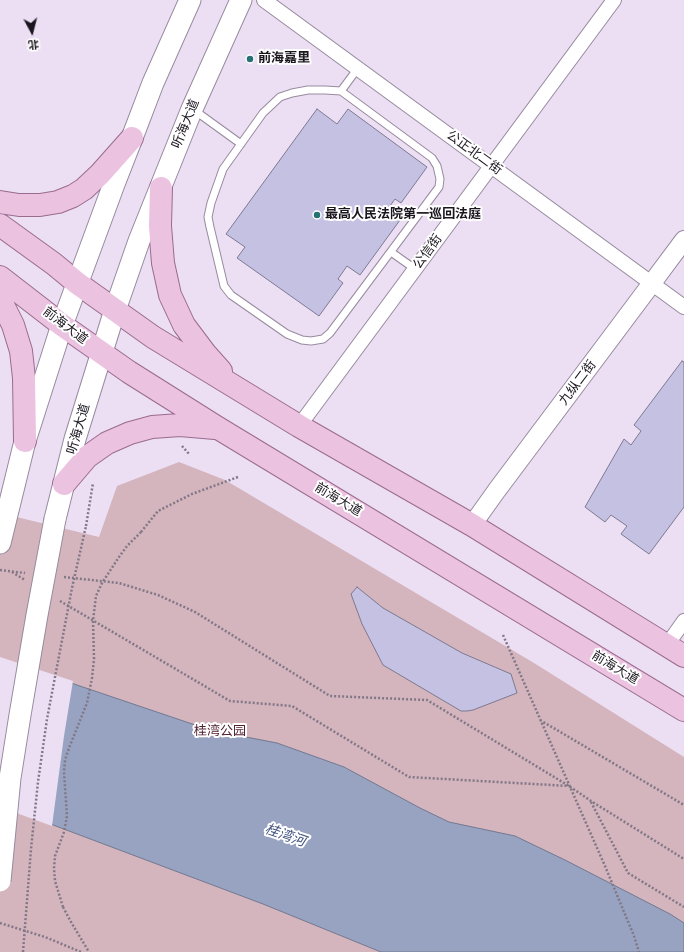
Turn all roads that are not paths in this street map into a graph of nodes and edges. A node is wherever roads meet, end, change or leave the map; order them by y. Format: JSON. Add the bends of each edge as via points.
{"nodes":[{"id":1,"x":190,"y":0,"type":"edge"},
{"id":2,"x":242,"y":0,"type":"edge"},
{"id":3,"x":264,"y":0,"type":"edge"},
{"id":4,"x":614,"y":0,"type":"edge"},
{"id":5,"x":358,"y":68,"type":"junction"},
{"id":6,"x":341,"y":91,"type":"junction"},
{"id":7,"x":192,"y":109,"type":"junction"},
{"id":8,"x":132,"y":138,"type":"junction"},
{"id":9,"x":241,"y":144,"type":"junction"},
{"id":10,"x":491,"y":166,"type":"junction"},
{"id":11,"x":161,"y":188,"type":"junction"},
{"id":12,"x":0,"y":202,"type":"edge"},
{"id":13,"x":0,"y":225,"type":"edge"},
{"id":14,"x":684,"y":240,"type":"edge"},
{"id":15,"x":391,"y":252,"type":"junction"},
{"id":16,"x":415,"y":269,"type":"junction"},
{"id":17,"x":0,"y":277,"type":"edge"},
{"id":18,"x":77,"y":283,"type":"junction"},
{"id":19,"x":652,"y":284,"type":"junction"},
{"id":20,"x":0,"y":299,"type":"edge"},
{"id":21,"x":684,"y":306,"type":"edge"},
{"id":22,"x":115,"y":310,"type":"junction"},
{"id":23,"x":62,"y":325,"type":"junction"},
{"id":24,"x":102,"y":352,"type":"junction"},
{"id":25,"x":235,"y":387,"type":"junction"},
{"id":26,"x":299,"y":426,"type":"junction"},
{"id":27,"x":218,"y":428,"type":"junction"},
{"id":28,"x":25,"y":441,"type":"junction"},
{"id":29,"x":64,"y":484,"type":"junction"},
{"id":30,"x":472,"y":525,"type":"junction"},
{"id":31,"x":0,"y":542,"type":"edge"},
{"id":32,"x":684,"y":621,"type":"edge"},
{"id":33,"x":675,"y":651,"type":"edge"},
{"id":34,"x":684,"y":710,"type":"edge"},
{"id":35,"x":0,"y":881,"type":"edge"}],
"edges":[{"from":1,"to":8,"type":"main road"},
{"from":2,"to":7,"type":"main road","name":"听海大道"},
{"from":3,"to":5,"type":"street","name":"公正北二街"},
{"from":4,"to":10,"type":"street","name":"公信街"},
{"from":5,"to":6,"type":"lane"},
{"from":5,"to":10,"type":"street","name":"公正北二街"},
{"from":6,"to":9,"type":"lane","via":[[308,90],[280,97],[263,113]]},
{"from":6,"to":15,"type":"lane","via":[[432,158],[437,166],[439,186]]},
{"from":7,"to":9,"type":"lane"},
{"from":7,"to":11,"type":"main road","name":"听海大道"},
{"from":8,"to":12,"type":"main road","via":[[100,174],[73,196],[40,205]]},
{"from":8,"to":18,"type":"main road"},
{"from":9,"to":15,"type":"lane","via":[[223,169],[208,217],[224,286],[230,294],[288,334],[302,340],[323,339]]},
{"from":10,"to":16,"type":"street","name":"公信街"},
{"from":10,"to":19,"type":"street","name":"公正北二街"},
{"from":11,"to":22,"type":"main road","name":"听海大道"},
{"from":11,"to":25,"type":"main road","via":[[160,233],[170,295],[184,325]]},
{"from":13,"to":18,"type":"main road"},
{"from":14,"to":19,"type":"street","name":"九纵二街"},
{"from":15,"to":16,"type":"lane"},
{"from":16,"to":26,"type":"street","name":"公信街"},
{"from":17,"to":23,"type":"main road","name":"前海大道"},
{"from":18,"to":22,"type":"main road"},
{"from":18,"to":23,"type":"main road"},
{"from":19,"to":21,"type":"street","name":"公正北二街"},
{"from":19,"to":30,"type":"street","name":"九纵二街"},
{"from":20,"to":28,"type":"main road","via":[[13,325],[21,351]]},
{"from":22,"to":24,"type":"main road","name":"听海大道"},
{"from":22,"to":25,"type":"main road","via":[[153,337]]},
{"from":23,"to":24,"type":"main road","name":"前海大道"},
{"from":23,"to":28,"type":"main road"},
{"from":24,"to":27,"type":"main road","name":"前海大道"},
{"from":24,"to":29,"type":"main road","name":"听海大道"},
{"from":25,"to":26,"type":"main road"},
{"from":26,"to":30,"type":"main road"},
{"from":27,"to":29,"type":"main road","via":[[180,425],[152,427],[130,433],[107,443],[87,457]]},
{"from":27,"to":34,"type":"main road","name":"前海大道"},
{"from":28,"to":31,"type":"main road"},
{"from":29,"to":35,"type":"main road","name":"听海大道","bridge":true,"via":[[35,622],[20,715],[10,778]]},
{"from":30,"to":33,"type":"main road"},
{"from":32,"to":33,"type":"street"}]}
